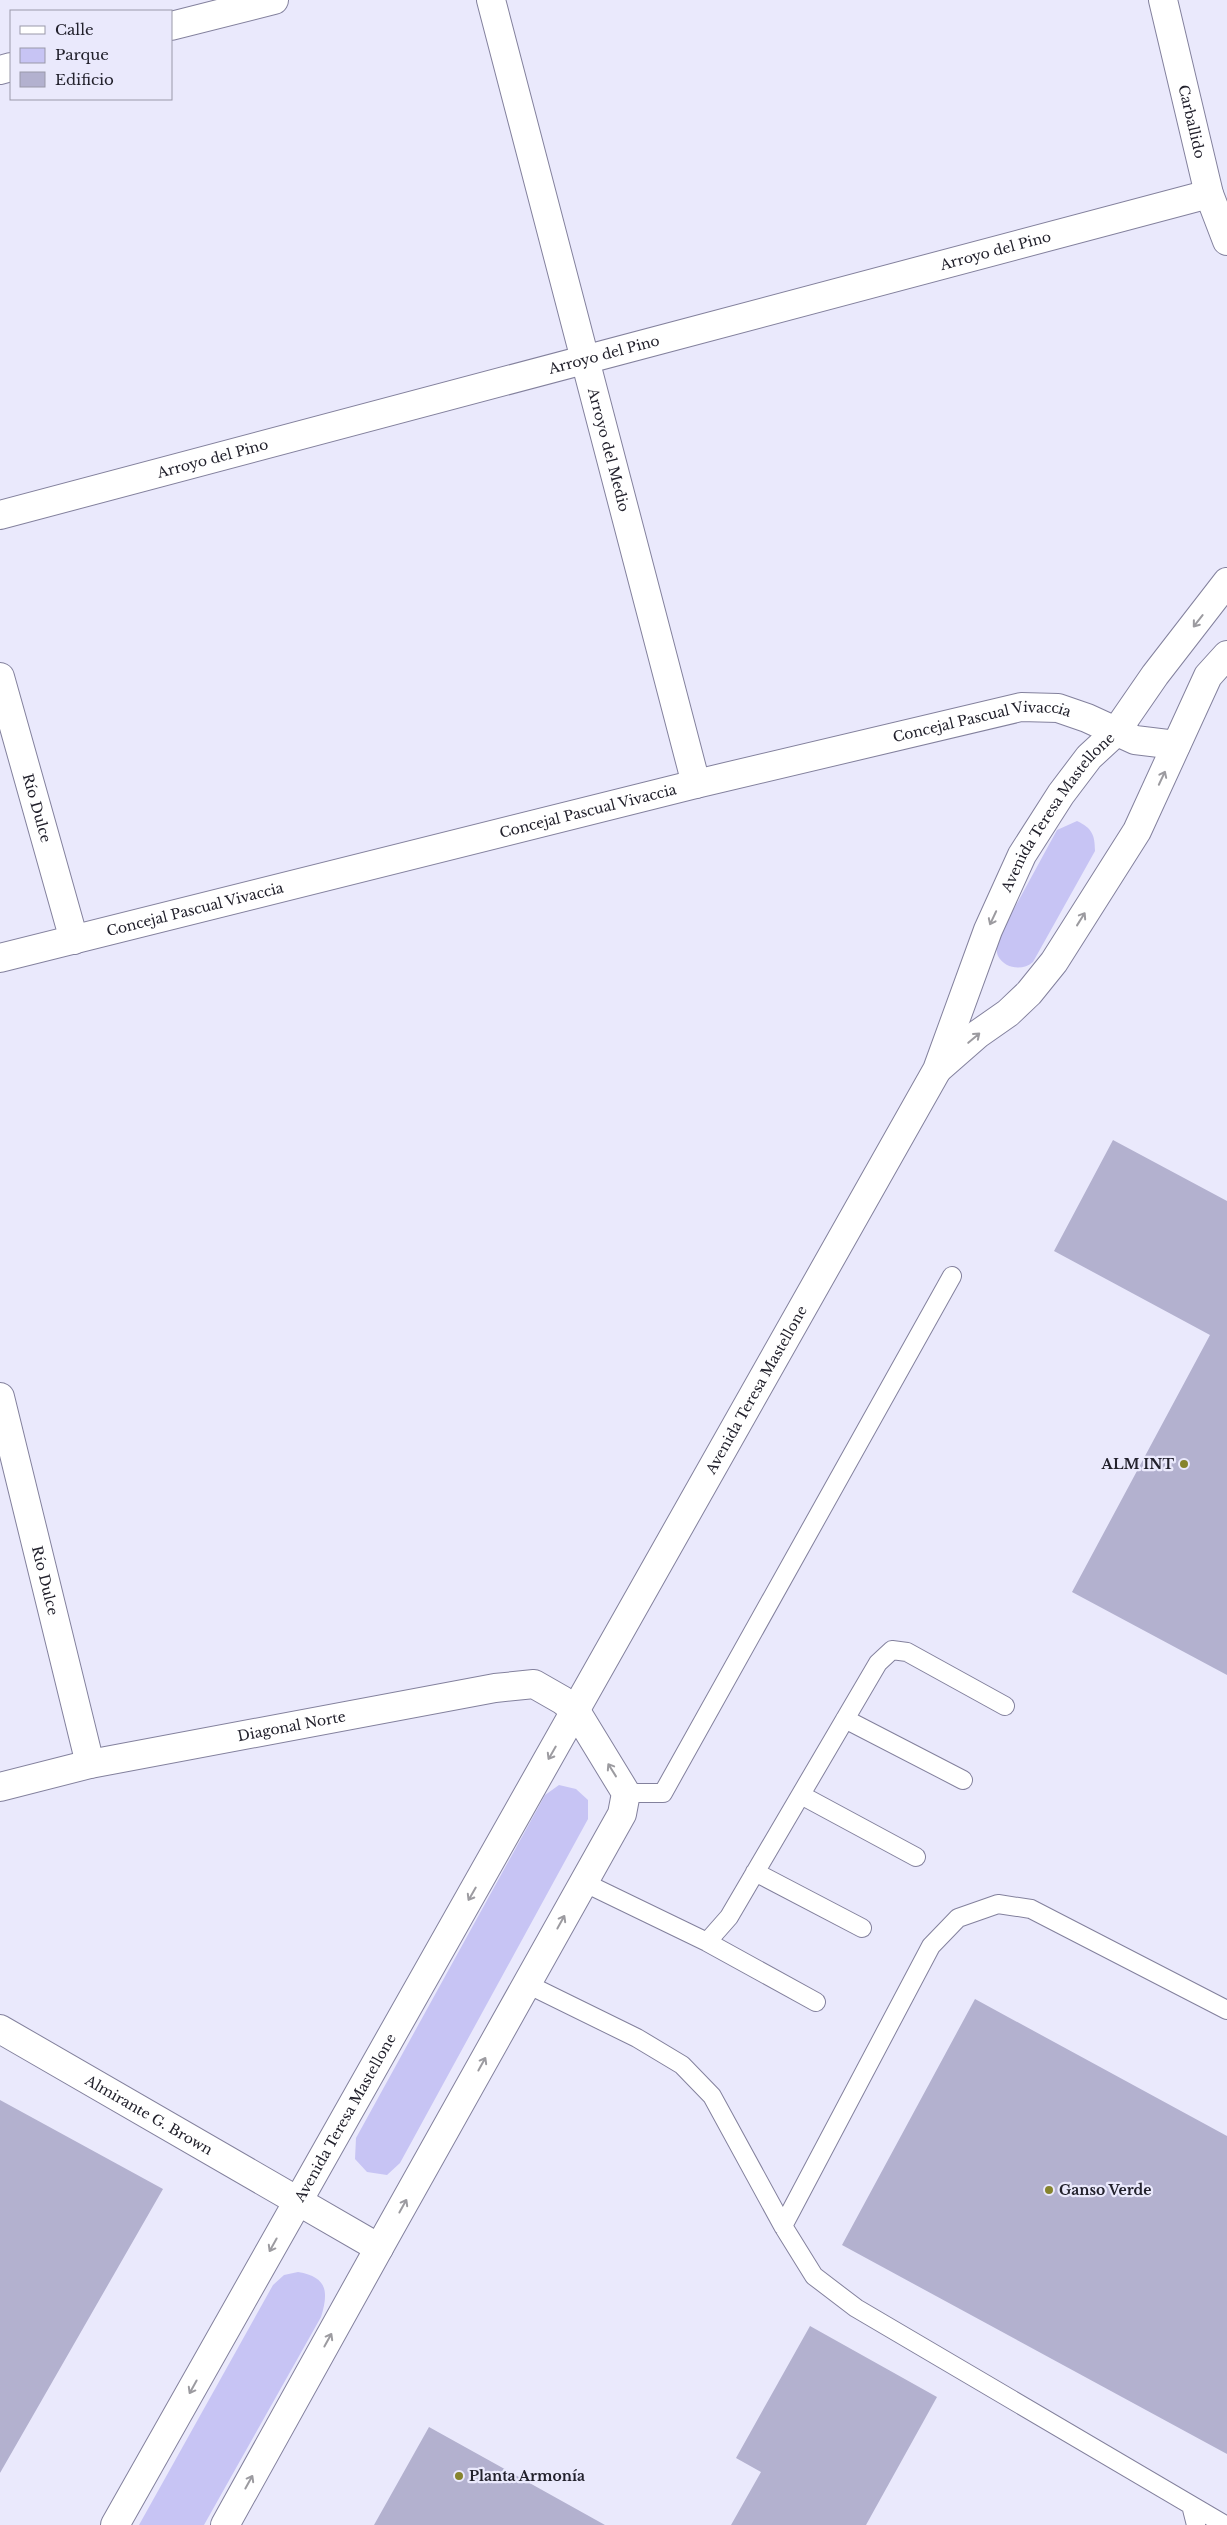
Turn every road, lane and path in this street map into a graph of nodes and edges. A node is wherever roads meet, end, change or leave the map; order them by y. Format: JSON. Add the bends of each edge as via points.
{"nodes":[{"id":1,"x":274,"y":0,"type":"edge"},
{"id":2,"x":491,"y":0,"type":"edge"},
{"id":3,"x":1163,"y":0,"type":"edge"},
{"id":4,"x":172,"y":26,"type":"edge"},
{"id":5,"x":1209,"y":194,"type":"junction"},
{"id":6,"x":1227,"y":241,"type":"edge"},
{"id":7,"x":587,"y":359,"type":"junction"},
{"id":8,"x":0,"y":515,"type":"edge"},
{"id":9,"x":1227,"y":582,"type":"edge"},
{"id":10,"x":1227,"y":655,"type":"edge"},
{"id":11,"x":0,"y":677,"type":"edge"},
{"id":12,"x":1115,"y":733,"type":"junction"},
{"id":13,"x":1176,"y":746,"type":"junction"},
{"id":14,"x":696,"y":784,"type":"junction"},
{"id":15,"x":74,"y":940,"type":"junction"},
{"id":16,"x":0,"y":958,"type":"edge"},
{"id":17,"x":937,"y":1070,"type":"junction"},
{"id":18,"x":952,"y":1276,"type":"dead end"},
{"id":19,"x":0,"y":1396,"type":"edge"},
{"id":20,"x":1005,"y":1706,"type":"dead end"},
{"id":21,"x":576,"y":1711,"type":"junction"},
{"id":22,"x":845,"y":1719,"type":"junction"},
{"id":23,"x":90,"y":1764,"type":"junction"},
{"id":24,"x":963,"y":1780,"type":"dead end"},
{"id":25,"x":0,"y":1787,"type":"edge"},
{"id":26,"x":626,"y":1793,"type":"junction"},
{"id":27,"x":800,"y":1795,"type":"junction"},
{"id":28,"x":916,"y":1858,"type":"dead end"},
{"id":29,"x":755,"y":1872,"type":"junction"},
{"id":30,"x":583,"y":1882,"type":"junction"},
{"id":31,"x":862,"y":1928,"type":"dead end"},
{"id":32,"x":707,"y":1942,"type":"junction"},
{"id":33,"x":527,"y":1984,"type":"junction"},
{"id":34,"x":816,"y":2002,"type":"dead end"},
{"id":35,"x":1227,"y":2010,"type":"edge"},
{"id":36,"x":0,"y":2029,"type":"edge"},
{"id":37,"x":297,"y":2203,"type":"junction"},
{"id":38,"x":783,"y":2226,"type":"junction"},
{"id":39,"x":380,"y":2248,"type":"junction"},
{"id":40,"x":1191,"y":2505,"type":"junction"},
{"id":41,"x":115,"y":2525,"type":"edge"},
{"id":42,"x":225,"y":2525,"type":"edge"},
{"id":43,"x":1196,"y":2525,"type":"edge"},
{"id":44,"x":1225,"y":2525,"type":"edge"}],
"edges":[{"from":1,"to":4,"type":"street"},
{"from":2,"to":7,"type":"street","name":"Arroyo del Medio"},
{"from":3,"to":5,"type":"street","name":"Carballido"},
{"from":5,"to":6,"type":"street","name":"Carballido"},
{"from":5,"to":7,"type":"street","name":"Arroyo del Pino"},
{"from":7,"to":8,"type":"street","name":"Arroyo del Pino"},
{"from":7,"to":14,"type":"street","name":"Arroyo del Medio"},
{"from":9,"to":12,"type":"street","name":"Avenida Teresa Mastellone","one_way":true},
{"from":10,"to":13,"type":"street","name":"Avenida Teresa Mastellone","via":[[1208,676]]},
{"from":11,"to":15,"type":"street","name":"Río Dulce"},
{"from":12,"to":13,"type":"street","name":"Concejal Pascual Vivaccia","via":[[1135,740]]},
{"from":12,"to":14,"type":"street","name":"Concejal Pascual Vivaccia","via":[[1058,708],[1021,707]]},
{"from":12,"to":17,"type":"street","name":"Avenida Teresa Mastellone","one_way":true,"via":[[1089,757],[1022,855],[963,991]]},
{"from":17,"to":13,"type":"street","name":"Avenida Teresa Mastellone","one_way":true,"via":[[1030,993],[1054,962],[1137,831]]},
{"from":14,"to":15,"type":"street","name":"Concejal Pascual Vivaccia"},
{"from":15,"to":16,"type":"street","name":"Concejal Pascual Vivaccia"},
{"from":17,"to":21,"type":"street","name":"Avenida Teresa Mastellone"},
{"from":18,"to":26,"type":"lane","via":[[663,1793]]},
{"from":19,"to":23,"type":"street","name":"Río Dulce"},
{"from":20,"to":22,"type":"lane","via":[[907,1652],[892,1650],[878,1663]]},
{"from":21,"to":23,"type":"street","name":"Diagonal Norte","via":[[534,1684],[494,1688]]},
{"from":26,"to":21,"type":"street","one_way":true},
{"from":21,"to":37,"type":"street","name":"Avenida Teresa Mastellone","one_way":true},
{"from":22,"to":24,"type":"lane"},
{"from":22,"to":27,"type":"lane"},
{"from":23,"to":25,"type":"street","name":"Diagonal Norte"},
{"from":26,"to":30,"type":"street","via":[[622,1814]]},
{"from":27,"to":28,"type":"lane"},
{"from":27,"to":29,"type":"lane"},
{"from":29,"to":31,"type":"lane"},
{"from":29,"to":32,"type":"lane","via":[[729,1917]]},
{"from":30,"to":32,"type":"lane"},
{"from":33,"to":30,"type":"street","one_way":true},
{"from":32,"to":34,"type":"lane"},
{"from":33,"to":38,"type":"lane","via":[[637,2038],[682,2065],[712,2096]]},
{"from":39,"to":33,"type":"street","one_way":true},
{"from":35,"to":38,"type":"lane","via":[[1031,1909],[998,1904],[958,1918],[931,1946]]},
{"from":36,"to":37,"type":"street","name":"Almirante G. Brown"},
{"from":37,"to":39,"type":"street","name":"Almirante G. Brown"},
{"from":37,"to":41,"type":"street","name":"Avenida Teresa Mastellone","one_way":true},
{"from":38,"to":40,"type":"lane","via":[[814,2276],[856,2308]]},
{"from":42,"to":39,"type":"street","one_way":true},
{"from":40,"to":43,"type":"lane"},
{"from":40,"to":44,"type":"lane"}]}
